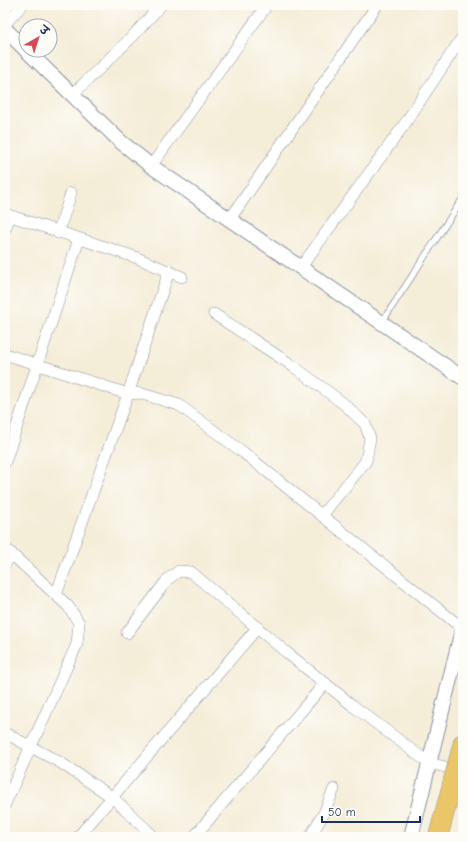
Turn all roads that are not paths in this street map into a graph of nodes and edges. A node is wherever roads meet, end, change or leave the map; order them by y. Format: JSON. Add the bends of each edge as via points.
{"nodes":[{"id":1,"x":22,"y":5,"type":"edge"},
{"id":2,"x":161,"y":5,"type":"edge"},
{"id":3,"x":267,"y":5,"type":"edge"},
{"id":4,"x":377,"y":5,"type":"edge"},
{"id":5,"x":7,"y":33,"type":"edge"},
{"id":6,"x":463,"y":36,"type":"edge"},
{"id":7,"x":18,"y":43,"type":"edge"},
{"id":8,"x":34,"y":58,"type":"edge"},
{"id":9,"x":72,"y":95,"type":"junction"},
{"id":10,"x":150,"y":166,"type":"junction"},
{"id":11,"x":71,"y":193,"type":"dead end"},
{"id":12,"x":463,"y":198,"type":"edge"},
{"id":13,"x":7,"y":215,"type":"edge"},
{"id":14,"x":230,"y":219,"type":"junction"},
{"id":15,"x":5,"y":229,"type":"edge"},
{"id":16,"x":58,"y":233,"type":"junction"},
{"id":17,"x":79,"y":239,"type":"junction"},
{"id":18,"x":301,"y":266,"type":"junction"},
{"id":19,"x":169,"y":271,"type":"junction"},
{"id":20,"x":182,"y":277,"type":"dead end"},
{"id":21,"x":214,"y":314,"type":"dead end"},
{"id":22,"x":382,"y":322,"type":"junction"},
{"id":23,"x":5,"y":354,"type":"edge"},
{"id":24,"x":36,"y":365,"type":"junction"},
{"id":25,"x":463,"y":378,"type":"edge"},
{"id":26,"x":128,"y":394,"type":"junction"},
{"id":27,"x":5,"y":462,"type":"edge"},
{"id":28,"x":322,"y":515,"type":"junction"},
{"id":29,"x":8,"y":550,"type":"edge"},
{"id":30,"x":5,"y":564,"type":"edge"},
{"id":31,"x":56,"y":595,"type":"junction"},
{"id":32,"x":258,"y":627,"type":"junction"},
{"id":33,"x":463,"y":627,"type":"edge"},
{"id":34,"x":127,"y":633,"type":"dead end"},
{"id":35,"x":325,"y":683,"type":"junction"},
{"id":36,"x":5,"y":732,"type":"edge"},
{"id":37,"x":31,"y":745,"type":"junction"},
{"id":38,"x":429,"y":763,"type":"junction"},
{"id":39,"x":460,"y":763,"type":"edge"},
{"id":40,"x":334,"y":789,"type":"dead end"},
{"id":41,"x":112,"y":797,"type":"junction"},
{"id":42,"x":5,"y":804,"type":"edge"},
{"id":43,"x":78,"y":837,"type":"edge"},
{"id":44,"x":154,"y":837,"type":"edge"},
{"id":45,"x":194,"y":837,"type":"edge"},
{"id":46,"x":310,"y":837,"type":"edge"},
{"id":47,"x":411,"y":837,"type":"edge"},
{"id":48,"x":438,"y":837,"type":"edge"}],
"edges":[{"from":1,"to":5,"type":"street"},
{"from":2,"to":9,"type":"street"},
{"from":3,"to":10,"type":"street"},
{"from":4,"to":14,"type":"street"},
{"from":5,"to":7,"type":"street"},
{"from":6,"to":18,"type":"street","via":[[404,125]]},
{"from":8,"to":9,"type":"street"},
{"from":9,"to":10,"type":"street"},
{"from":10,"to":14,"type":"street"},
{"from":11,"to":16,"type":"street"},
{"from":12,"to":22,"type":"lane"},
{"from":13,"to":15,"type":"street"},
{"from":13,"to":16,"type":"street"},
{"from":14,"to":18,"type":"street"},
{"from":16,"to":17,"type":"street"},
{"from":17,"to":19,"type":"street"},
{"from":17,"to":24,"type":"street"},
{"from":18,"to":22,"type":"street"},
{"from":19,"to":20,"type":"street"},
{"from":19,"to":26,"type":"street"},
{"from":21,"to":28,"type":"street","via":[[299,371],[344,404],[365,424],[370,438],[366,461]]},
{"from":22,"to":25,"type":"street"},
{"from":23,"to":24,"type":"street"},
{"from":24,"to":26,"type":"street"},
{"from":24,"to":27,"type":"street"},
{"from":26,"to":28,"type":"street","via":[[138,393],[179,405],[244,452]]},
{"from":26,"to":31,"type":"street"},
{"from":28,"to":33,"type":"street"},
{"from":29,"to":30,"type":"street"},
{"from":29,"to":31,"type":"street"},
{"from":31,"to":37,"type":"street","via":[[68,606],[79,623],[77,644]]},
{"from":32,"to":34,"type":"street","via":[[191,572],[179,572],[168,579]]},
{"from":32,"to":35,"type":"street"},
{"from":32,"to":41,"type":"street"},
{"from":33,"to":38,"type":"street"},
{"from":35,"to":38,"type":"street"},
{"from":35,"to":45,"type":"street"},
{"from":36,"to":37,"type":"street"},
{"from":37,"to":41,"type":"street"},
{"from":37,"to":42,"type":"street"},
{"from":38,"to":39,"type":"street"},
{"from":38,"to":47,"type":"street"},
{"from":39,"to":48,"type":"highway"},
{"from":40,"to":46,"type":"street"},
{"from":41,"to":43,"type":"street"},
{"from":41,"to":44,"type":"street"}]}
